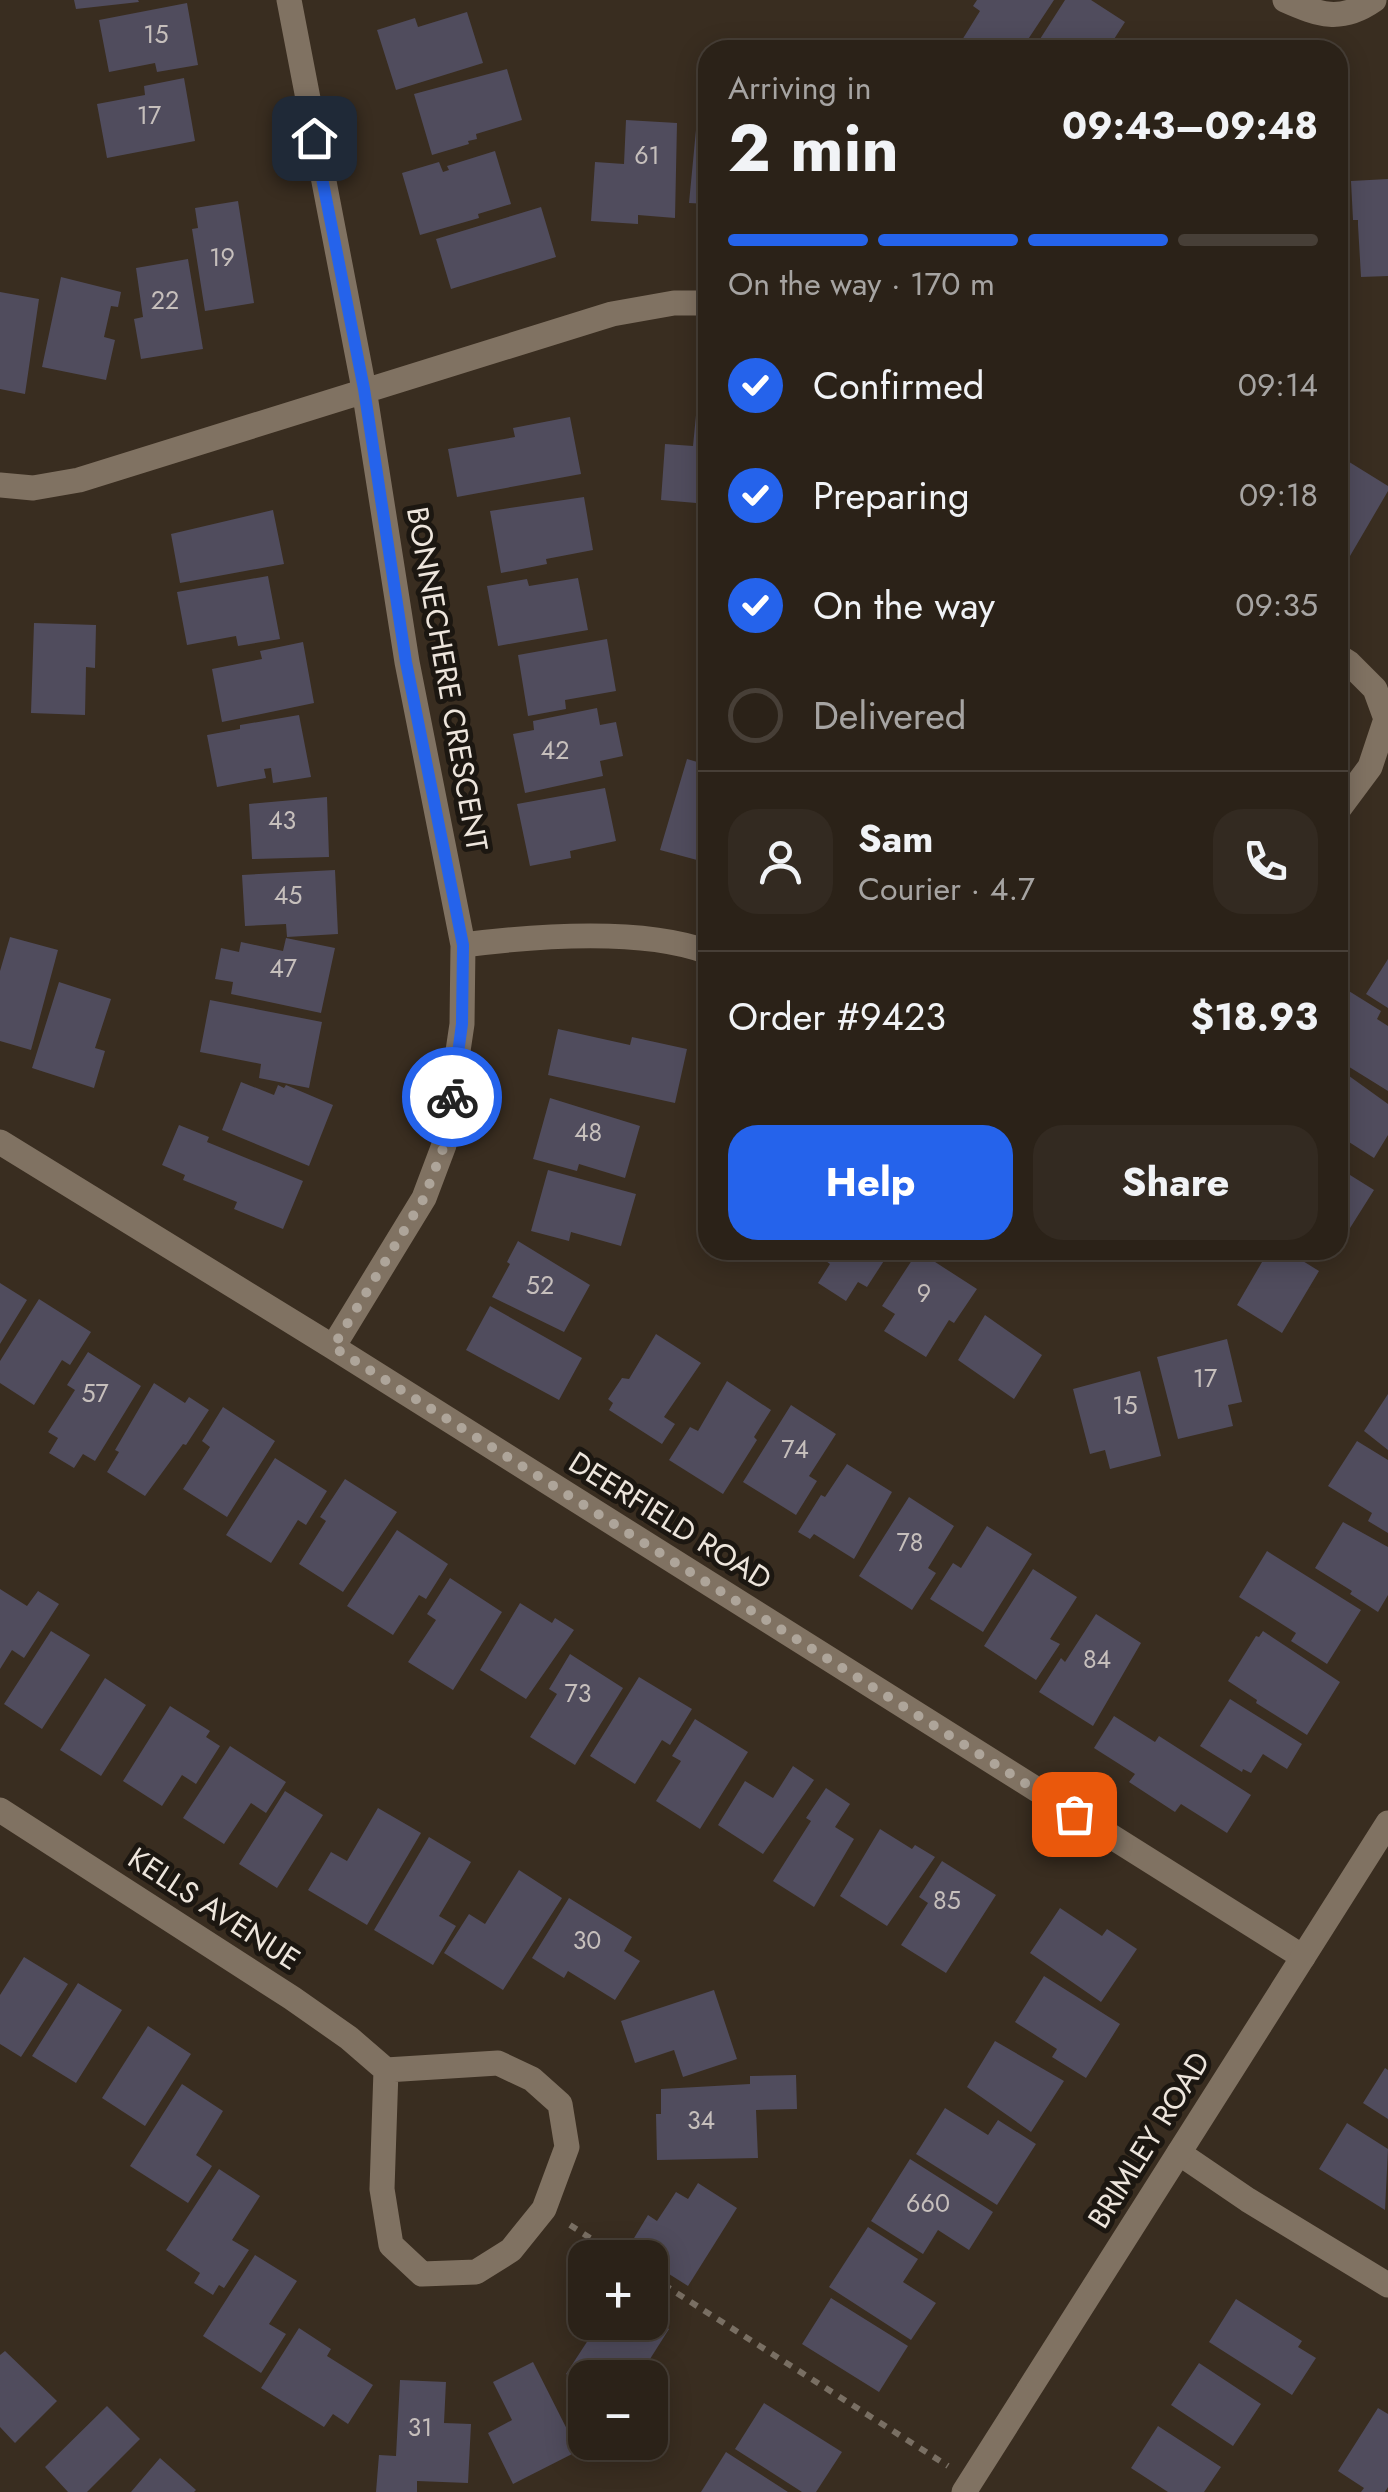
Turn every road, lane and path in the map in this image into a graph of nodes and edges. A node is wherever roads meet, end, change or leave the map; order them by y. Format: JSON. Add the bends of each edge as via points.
{"nodes":[{"id":1,"x":289,"y":0,"type":"edge"},
{"id":2,"x":1285,"y":0,"type":"edge"},
{"id":3,"x":1374,"y":0,"type":"edge"},
{"id":4,"x":698,"y":303,"type":"edge"},
{"id":5,"x":364,"y":389,"type":"junction"},
{"id":6,"x":0,"y":486,"type":"edge"},
{"id":7,"x":1348,"y":665,"type":"edge"},
{"id":8,"x":1348,"y":796,"type":"edge"},
{"id":9,"x":463,"y":945,"type":"junction"},
{"id":10,"x":698,"y":948,"type":"edge"},
{"id":11,"x":0,"y":1142,"type":"edge"},
{"id":12,"x":333,"y":1347,"type":"junction"},
{"id":13,"x":0,"y":1810,"type":"edge"},
{"id":14,"x":1388,"y":1823,"type":"edge"},
{"id":15,"x":1304,"y":1957,"type":"junction"},
{"id":16,"x":386,"y":2070,"type":"junction"},
{"id":17,"x":1179,"y":2153,"type":"junction"},
{"id":18,"x":544,"y":2209,"type":"junction"},
{"id":19,"x":593,"y":2240,"type":"edge"},
{"id":20,"x":1388,"y":2285,"type":"edge"},
{"id":21,"x":668,"y":2288,"type":"edge"},
{"id":22,"x":968,"y":2486,"type":"edge"}],
"edges":[{"from":1,"to":5,"type":"street","name":"BONNECHERE CRESCENT"},
{"from":2,"to":3,"type":"street","via":[[1319,14],[1356,13]]},
{"from":4,"to":5,"type":"street","via":[[612,314]]},
{"from":5,"to":6,"type":"street","via":[[79,480]]},
{"from":5,"to":9,"type":"street","name":"BONNECHERE CRESCENT","via":[[406,662]]},
{"from":7,"to":8,"type":"street","via":[[1375,689],[1386,720],[1370,766]]},
{"from":9,"to":10,"type":"street","via":[[593,936]]},
{"from":9,"to":12,"type":"street","name":"BONNECHERE CRESCENT","via":[[462,1024],[444,1146],[424,1198]]},
{"from":11,"to":12,"type":"street","name":"DEERFIELD ROAD"},
{"from":12,"to":15,"type":"street","name":"DEERFIELD ROAD"},
{"from":13,"to":16,"type":"street","name":"KELLS AVENUE","via":[[292,1998]]},
{"from":14,"to":15,"type":"street","name":"BRIMLEY ROAD"},
{"from":15,"to":17,"type":"street","name":"BRIMLEY ROAD"},
{"from":16,"to":18,"type":"street","via":[[498,2062],[532,2079],[560,2104],[567,2147]]},
{"from":16,"to":18,"type":"street","via":[[382,2190],[391,2245],[422,2274],[476,2272],[510,2250]]},
{"from":17,"to":20,"type":"street"},
{"from":17,"to":22,"type":"street","name":"BRIMLEY ROAD"},
{"from":18,"to":19,"type":"path"},
{"from":21,"to":22,"type":"path"}]}
